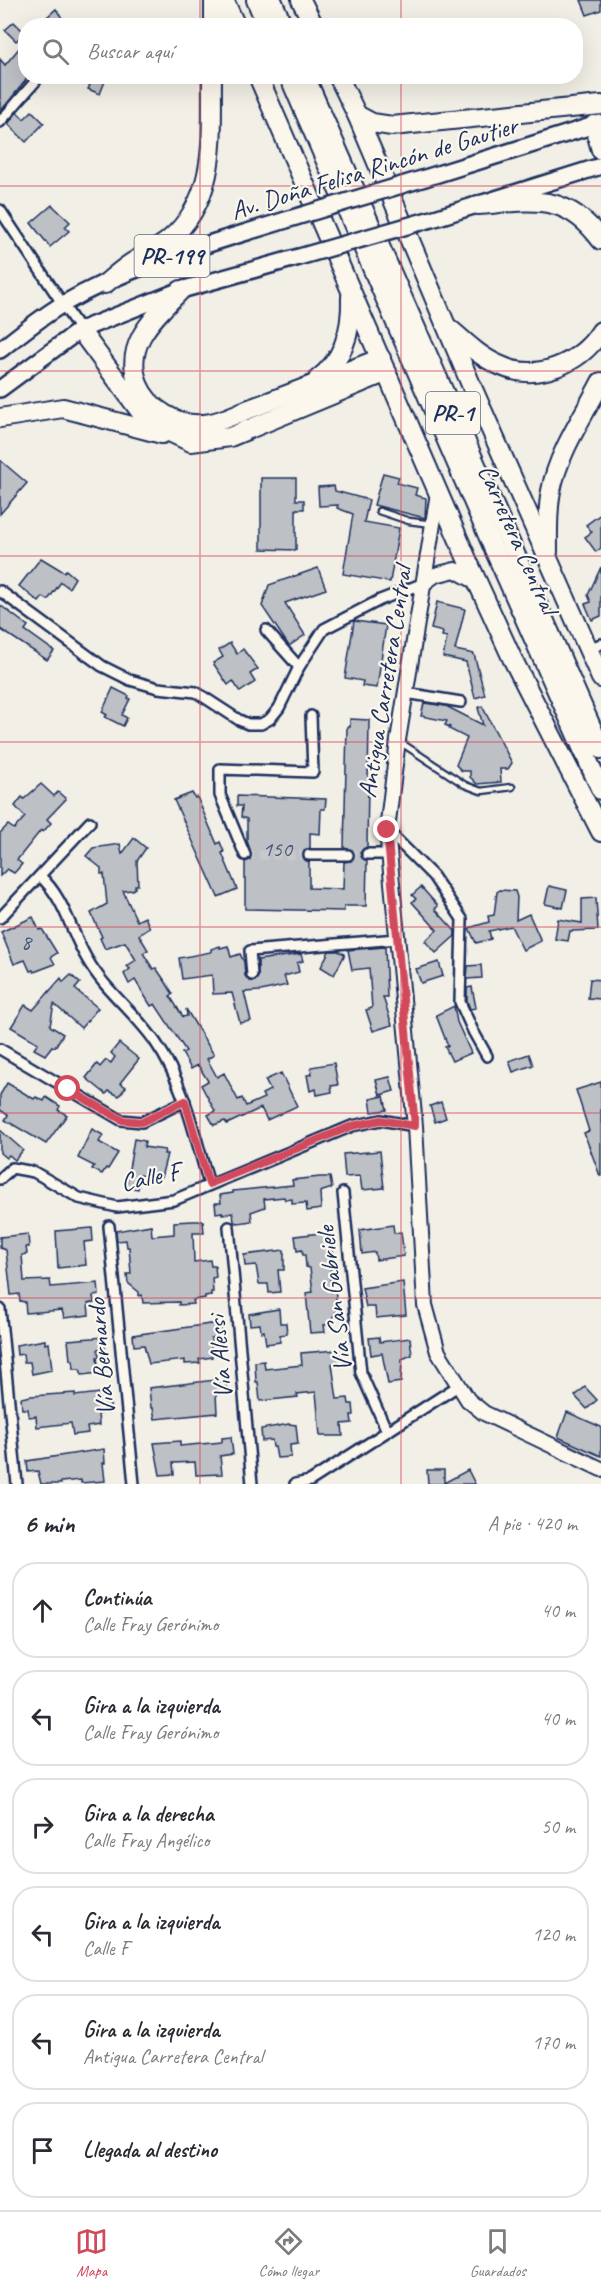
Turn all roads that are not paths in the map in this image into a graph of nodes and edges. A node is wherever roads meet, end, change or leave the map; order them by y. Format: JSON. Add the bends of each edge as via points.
{"nodes":[{"id":1,"x":214,"y":0,"type":"edge"},
{"id":2,"x":224,"y":0,"type":"edge"},
{"id":3,"x":256,"y":0,"type":"edge"},
{"id":4,"x":272,"y":0,"type":"edge"},
{"id":5,"x":302,"y":0,"type":"edge"},
{"id":6,"x":214,"y":18,"type":"edge"},
{"id":7,"x":232,"y":18,"type":"edge"},
{"id":8,"x":264,"y":18,"type":"edge"},
{"id":9,"x":280,"y":18,"type":"edge"},
{"id":10,"x":310,"y":18,"type":"edge"},
{"id":11,"x":33,"y":84,"type":"edge"},
{"id":12,"x":212,"y":84,"type":"edge"},
{"id":13,"x":261,"y":84,"type":"edge"},
{"id":14,"x":292,"y":84,"type":"edge"},
{"id":15,"x":309,"y":84,"type":"edge"},
{"id":16,"x":342,"y":84,"type":"edge"},
{"id":17,"x":601,"y":105,"type":"edge"},
{"id":18,"x":357,"y":115,"type":"junction"},
{"id":19,"x":0,"y":123,"type":"edge"},
{"id":20,"x":598,"y":124,"type":"edge"},
{"id":21,"x":601,"y":150,"type":"edge"},
{"id":22,"x":601,"y":166,"type":"edge"},
{"id":23,"x":478,"y":205,"type":"junction"},
{"id":24,"x":0,"y":210,"type":"edge"},
{"id":25,"x":601,"y":240,"type":"edge"},
{"id":26,"x":105,"y":284,"type":"junction"},
{"id":27,"x":181,"y":290,"type":"junction"},
{"id":28,"x":351,"y":290,"type":"junction"},
{"id":29,"x":64,"y":304,"type":"junction"},
{"id":30,"x":445,"y":324,"type":"junction"},
{"id":31,"x":80,"y":330,"type":"junction"},
{"id":32,"x":601,"y":332,"type":"edge"},
{"id":33,"x":0,"y":350,"type":"edge"},
{"id":34,"x":384,"y":365,"type":"junction"},
{"id":35,"x":601,"y":382,"type":"edge"},
{"id":36,"x":0,"y":388,"type":"edge"},
{"id":37,"x":306,"y":388,"type":"junction"},
{"id":38,"x":0,"y":418,"type":"edge"},
{"id":39,"x":191,"y":442,"type":"junction"},
{"id":40,"x":438,"y":492,"type":"junction"},
{"id":41,"x":379,"y":511,"type":"dead end"},
{"id":42,"x":433,"y":525,"type":"junction"},
{"id":43,"x":548,"y":560,"type":"junction"},
{"id":44,"x":424,"y":583,"type":"junction"},
{"id":45,"x":478,"y":583,"type":"junction"},
{"id":46,"x":0,"y":591,"type":"edge"},
{"id":47,"x":266,"y":630,"type":"dead end"},
{"id":48,"x":595,"y":646,"type":"edge"},
{"id":49,"x":299,"y":667,"type":"junction"},
{"id":50,"x":601,"y":678,"type":"edge"},
{"id":51,"x":406,"y":693,"type":"junction"},
{"id":52,"x":461,"y":702,"type":"dead end"},
{"id":53,"x":311,"y":716,"type":"dead end"},
{"id":54,"x":398,"y":740,"type":"junction"},
{"id":55,"x":601,"y":749,"type":"edge"},
{"id":56,"x":512,"y":787,"type":"dead end"},
{"id":57,"x":601,"y":790,"type":"edge"},
{"id":58,"x":90,"y":822,"type":"dead end"},
{"id":59,"x":387,"y":830,"type":"junction"},
{"id":60,"x":601,"y":832,"type":"edge"},
{"id":61,"x":367,"y":854,"type":"tunnel mouth"},
{"id":62,"x":389,"y":854,"type":"junction"},
{"id":63,"x":245,"y":855,"type":"dead end"},
{"id":64,"x":309,"y":855,"type":"tunnel mouth"},
{"id":65,"x":348,"y":855,"type":"tunnel mouth"},
{"id":66,"x":40,"y":876,"type":"junction"},
{"id":67,"x":0,"y":918,"type":"edge"},
{"id":68,"x":397,"y":939,"type":"junction"},
{"id":69,"x":252,"y":975,"type":"dead end"},
{"id":70,"x":0,"y":1049,"type":"edge"},
{"id":71,"x":487,"y":1056,"type":"dead end"},
{"id":72,"x":185,"y":1101,"type":"junction"},
{"id":73,"x":415,"y":1126,"type":"junction"},
{"id":74,"x":0,"y":1179,"type":"edge"},
{"id":75,"x":209,"y":1184,"type":"junction"},
{"id":76,"x":343,"y":1192,"type":"dead end"},
{"id":77,"x":110,"y":1226,"type":"dead end"},
{"id":78,"x":229,"y":1227,"type":"dead end"},
{"id":79,"x":0,"y":1309,"type":"edge"},
{"id":80,"x":458,"y":1386,"type":"junction"},
{"id":81,"x":387,"y":1431,"type":"junction"},
{"id":82,"x":601,"y":1469,"type":"edge"},
{"id":83,"x":17,"y":1484,"type":"edge"},
{"id":84,"x":134,"y":1484,"type":"edge"},
{"id":85,"x":252,"y":1484,"type":"edge"},
{"id":86,"x":295,"y":1484,"type":"edge"}],
"edges":[{"from":1,"to":6,"type":"highway"},
{"from":2,"to":7,"type":"highway"},
{"from":3,"to":8,"type":"highway"},
{"from":4,"to":9,"type":"highway"},
{"from":5,"to":10,"type":"highway"},
{"from":11,"to":19,"type":"street"},
{"from":12,"to":26,"type":"highway","via":[[209,171],[197,206],[171,239]]},
{"from":13,"to":28,"type":"highway"},
{"from":14,"to":57,"type":"highway","name":"Carretera Central","number":"PR-1"},
{"from":15,"to":55,"type":"highway","name":"Carretera Central","number":"PR-1"},
{"from":16,"to":18,"type":"highway"},
{"from":17,"to":18,"type":"highway","via":[[392,126],[372,123]]},
{"from":18,"to":30,"type":"highway"},
{"from":20,"to":21,"type":"highway"},
{"from":20,"to":26,"type":"main road","name":"Av. Doña Felisa Rincón de Gautier","number":"PR-199","bridge":true,"via":[[143,266]]},
{"from":22,"to":23,"type":"main road","number":"PR-199"},
{"from":23,"to":25,"type":"highway","via":[[550,202],[580,218]]},
{"from":23,"to":27,"type":"main road","number":"PR-199","bridge":true},
{"from":24,"to":29,"type":"street"},
{"from":26,"to":29,"type":"main road","name":"Av. Doña Felisa Rincón de Gautier","number":"PR-199"},
{"from":27,"to":31,"type":"main road","number":"PR-199"},
{"from":27,"to":37,"type":"highway","via":[[144,330],[134,361],[140,389],[163,413],[185,423],[206,424]]},
{"from":28,"to":34,"type":"highway"},
{"from":28,"to":37,"type":"highway","via":[[351,318],[345,344],[329,370]]},
{"from":29,"to":31,"type":"street"},
{"from":29,"to":33,"type":"main road","number":"PR-199"},
{"from":30,"to":32,"type":"highway","via":[[491,361],[527,371],[548,370],[569,362]]},
{"from":30,"to":43,"type":"highway"},
{"from":31,"to":36,"type":"main road","number":"PR-199"},
{"from":31,"to":39,"type":"highway","via":[[142,414]]},
{"from":34,"to":37,"type":"highway"},
{"from":34,"to":39,"type":"highway","via":[[231,437]]},
{"from":34,"to":40,"type":"highway"},
{"from":35,"to":43,"type":"highway","via":[[553,479]]},
{"from":38,"to":39,"type":"highway","via":[[63,408]]},
{"from":40,"to":42,"type":"street","name":"Antigua Carretera Central"},
{"from":40,"to":45,"type":"highway"},
{"from":41,"to":42,"type":"lane"},
{"from":42,"to":44,"type":"street","name":"Antigua Carretera Central"},
{"from":43,"to":48,"type":"highway"},
{"from":44,"to":45,"type":"street","via":[[435,575],[455,570]]},
{"from":44,"to":49,"type":"street","via":[[324,629]]},
{"from":44,"to":51,"type":"street","name":"Antigua Carretera Central"},
{"from":45,"to":60,"type":"highway"},
{"from":46,"to":49,"type":"street","via":[[102,666],[158,688],[196,692],[248,724],[261,724],[279,708]]},
{"from":47,"to":49,"type":"street"},
{"from":48,"to":50,"type":"highway"},
{"from":51,"to":52,"type":"street"},
{"from":51,"to":54,"type":"street","name":"Antigua Carretera Central"},
{"from":53,"to":63,"type":"street","via":[[313,772],[220,769],[220,795]]},
{"from":54,"to":56,"type":"lane","via":[[465,785],[481,791]]},
{"from":54,"to":59,"type":"street","name":"Antigua Carretera Central"},
{"from":58,"to":66,"type":"street"},
{"from":59,"to":62,"type":"street","name":"Antigua Carretera Central"},
{"from":59,"to":71,"type":"street","via":[[433,876],[462,919],[460,1002]]},
{"from":61,"to":62,"type":"street"},
{"from":62,"to":68,"type":"street","name":"Antigua Carretera Central"},
{"from":64,"to":65,"type":"street"},
{"from":66,"to":67,"type":"street"},
{"from":66,"to":72,"type":"street","via":[[62,903],[87,960],[156,1043]]},
{"from":68,"to":69,"type":"street","via":[[250,951]]},
{"from":68,"to":73,"type":"street","name":"Antigua Carretera Central"},
{"from":70,"to":72,"type":"street","via":[[122,1120],[142,1122]]},
{"from":72,"to":75,"type":"street"},
{"from":73,"to":75,"type":"street","name":"Calle F","via":[[381,1120],[352,1126]]},
{"from":73,"to":80,"type":"street","name":"Antigua Carretera Central","via":[[425,1305],[438,1352]]},
{"from":74,"to":75,"type":"street","name":"Calle F","via":[[12,1168],[34,1172],[79,1197],[117,1207],[174,1200]]},
{"from":76,"to":81,"type":"street","name":"Vía San Gabriele","via":[[361,1373]]},
{"from":77,"to":84,"type":"street","name":"Vía Bernardo"},
{"from":78,"to":85,"type":"street","name":"Vía Alessi"},
{"from":79,"to":83,"type":"street"},
{"from":80,"to":81,"type":"street"},
{"from":80,"to":82,"type":"street","name":"Antigua Carretera Central","via":[[484,1413]]},
{"from":81,"to":86,"type":"street","via":[[310,1481]]}]}
